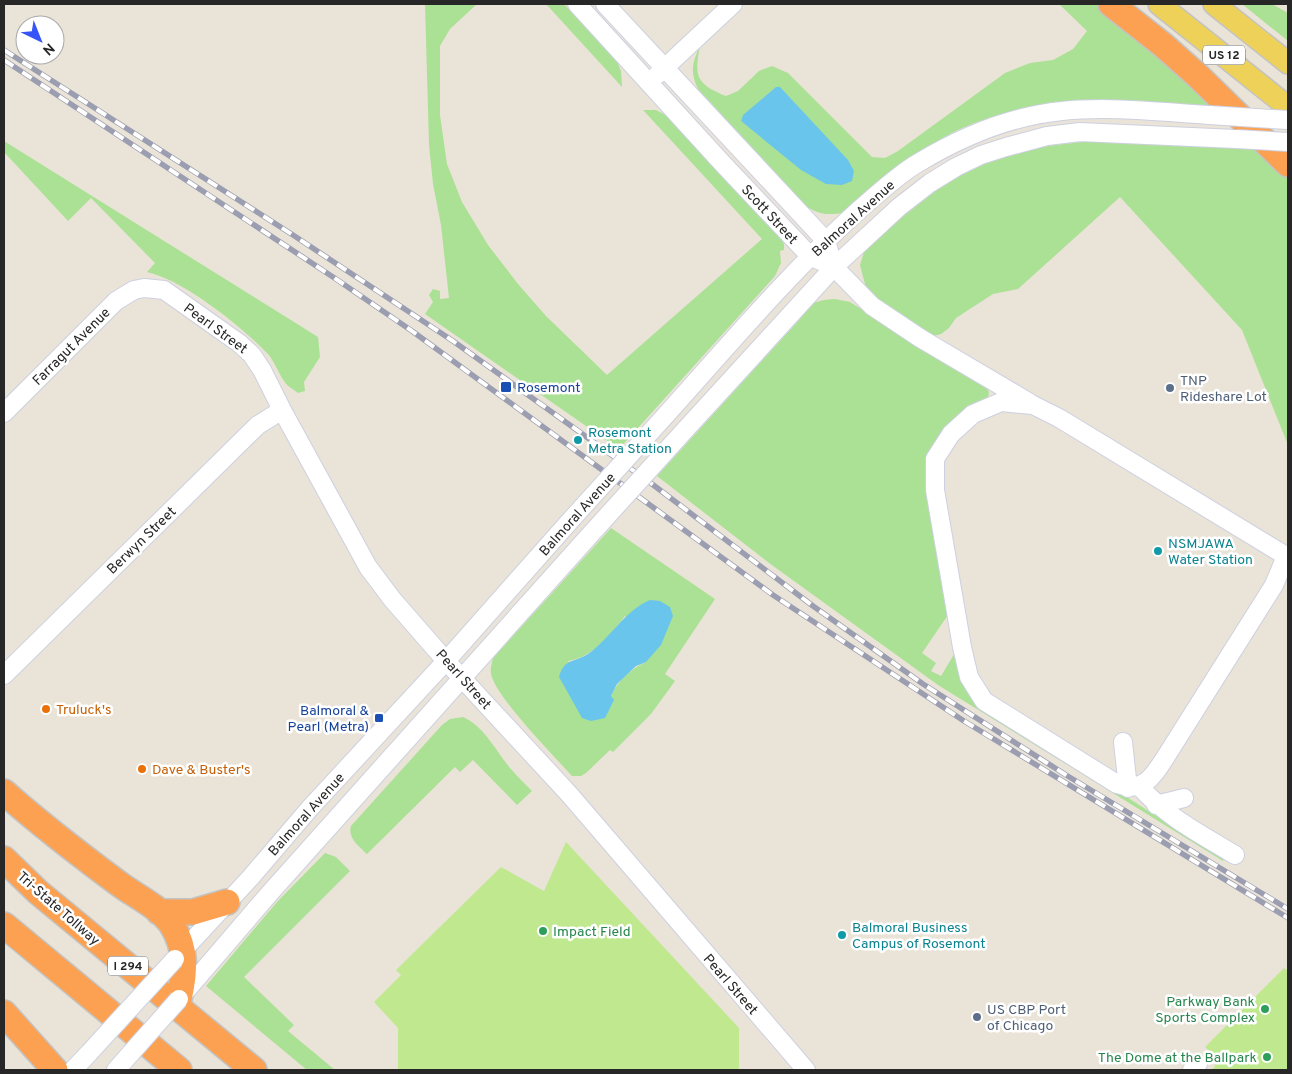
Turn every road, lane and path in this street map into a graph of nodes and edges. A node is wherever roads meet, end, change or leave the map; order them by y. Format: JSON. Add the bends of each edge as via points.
{"nodes":[{"id":1,"x":577,"y":4,"type":"edge"},
{"id":2,"x":605,"y":4,"type":"edge"},
{"id":3,"x":733,"y":4,"type":"edge"},
{"id":4,"x":1111,"y":4,"type":"edge"},
{"id":5,"x":1159,"y":4,"type":"edge"},
{"id":6,"x":1214,"y":4,"type":"edge"},
{"id":7,"x":1288,"y":62,"type":"edge"},
{"id":8,"x":665,"y":68,"type":"junction"},
{"id":9,"x":648,"y":83,"type":"junction"},
{"id":10,"x":1288,"y":107,"type":"edge"},
{"id":11,"x":1288,"y":120,"type":"edge"},
{"id":12,"x":1288,"y":142,"type":"edge"},
{"id":13,"x":1288,"y":164,"type":"edge"},
{"id":14,"x":826,"y":241,"type":"junction"},
{"id":15,"x":810,"y":256,"type":"junction"},
{"id":16,"x":834,"y":267,"type":"junction"},
{"id":17,"x":144,"y":288,"type":"joint"},
{"id":18,"x":1033,"y":405,"type":"junction"},
{"id":19,"x":282,"y":410,"type":"junction"},
{"id":20,"x":4,"y":413,"type":"edge"},
{"id":21,"x":446,"y":661,"type":"junction"},
{"id":22,"x":4,"y":675,"type":"edge"},
{"id":23,"x":463,"y":679,"type":"junction"},
{"id":24,"x":1123,"y":742,"type":"dead end"},
{"id":25,"x":1133,"y":787,"type":"junction"},
{"id":26,"x":4,"y":792,"type":"edge"},
{"id":27,"x":1184,"y":798,"type":"dead end"},
{"id":28,"x":1156,"y":805,"type":"junction"},
{"id":29,"x":1235,"y":855,"type":"dead end"},
{"id":30,"x":4,"y":859,"type":"edge"},
{"id":31,"x":227,"y":902,"type":"junction"},
{"id":32,"x":159,"y":912,"type":"junction"},
{"id":33,"x":4,"y":925,"type":"edge"},
{"id":34,"x":185,"y":964,"type":"junction"},
{"id":35,"x":179,"y":999,"type":"joint"},
{"id":36,"x":4,"y":1013,"type":"edge"},
{"id":37,"x":55,"y":1070,"type":"edge"},
{"id":38,"x":72,"y":1070,"type":"edge"},
{"id":39,"x":116,"y":1070,"type":"edge"},
{"id":40,"x":179,"y":1070,"type":"edge"},
{"id":41,"x":254,"y":1070,"type":"edge"},
{"id":42,"x":806,"y":1070,"type":"edge"}],
"edges":[{"from":1,"to":9,"type":"street","name":"Scott Street"},
{"from":2,"to":8,"type":"street","name":"Scott Street"},
{"from":3,"to":8,"type":"street"},
{"from":4,"to":13,"type":"highway","via":[[1192,71]]},
{"from":5,"to":10,"type":"main road","number":"US 12"},
{"from":6,"to":7,"type":"main road","number":"US 12"},
{"from":8,"to":9,"type":"street"},
{"from":8,"to":14,"type":"street","name":"Scott Street"},
{"from":9,"to":15,"type":"street","name":"Scott Street"},
{"from":11,"to":14,"type":"street","name":"Balmoral Avenue","bridge":true,"via":[[1127,110],[1062,111],[1015,120],[982,131],[916,164]]},
{"from":12,"to":16,"type":"street","name":"Balmoral Avenue","bridge":true,"via":[[1080,132],[1047,136],[1006,147],[981,155],[930,183]]},
{"from":14,"to":15,"type":"street","name":"Balmoral Avenue"},
{"from":14,"to":16,"type":"street","name":"Scott Street"},
{"from":15,"to":16,"type":"street","name":"Scott Street"},
{"from":15,"to":21,"type":"street","name":"Balmoral Avenue","bridge":true},
{"from":16,"to":18,"type":"street","via":[[872,306]]},
{"from":16,"to":23,"type":"street","name":"Balmoral Avenue","bridge":true},
{"from":17,"to":19,"type":"street","name":"Pearl Street","via":[[164,290],[239,343],[262,370]]},
{"from":17,"to":20,"type":"street","name":"Farragut Avenue","via":[[116,301]]},
{"from":18,"to":25,"type":"street","via":[[1001,402],[973,414],[951,434],[935,459],[935,490],[962,647],[970,677],[984,701],[1117,784]]},
{"from":18,"to":25,"type":"street","via":[[1286,556],[1274,585],[1154,776]]},
{"from":19,"to":21,"type":"street","name":"Pearl Street","via":[[368,567]]},
{"from":19,"to":22,"type":"street","name":"Berwyn Street","via":[[258,425]]},
{"from":21,"to":23,"type":"street","name":"Pearl Street"},
{"from":21,"to":31,"type":"street","name":"Balmoral Avenue"},
{"from":23,"to":34,"type":"street","name":"Balmoral Avenue","via":[[269,894]]},
{"from":23,"to":42,"type":"street","name":"Pearl Street","via":[[569,794]]},
{"from":24,"to":25,"type":"street"},
{"from":25,"to":28,"type":"street"},
{"from":26,"to":32,"type":"highway"},
{"from":27,"to":28,"type":"street"},
{"from":28,"to":29,"type":"street"},
{"from":30,"to":41,"type":"highway","name":"Tri-State Tollway","number":"I 294","via":[[38,892]]},
{"from":31,"to":32,"type":"highway","via":[[193,912]]},
{"from":31,"to":34,"type":"street","name":"Balmoral Avenue"},
{"from":32,"to":34,"type":"highway","via":[[178,937]]},
{"from":33,"to":40,"type":"highway"},
{"from":34,"to":35,"type":"highway"},
{"from":34,"to":38,"type":"street","name":"Balmoral Avenue","bridge":true},
{"from":35,"to":39,"type":"street","bridge":true},
{"from":36,"to":37,"type":"highway"}]}
